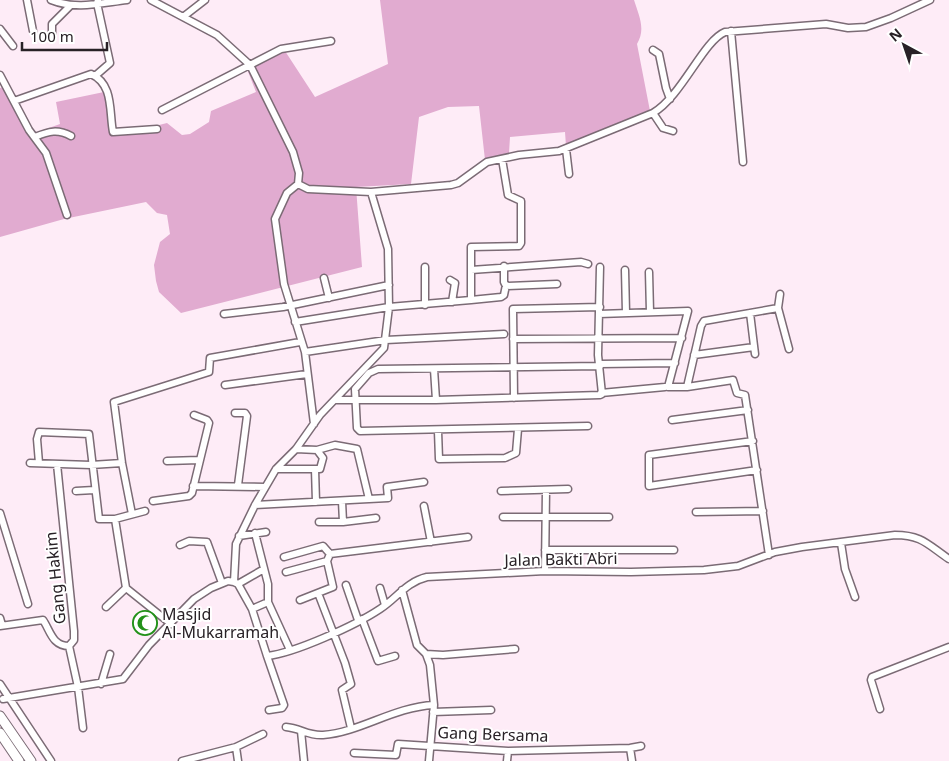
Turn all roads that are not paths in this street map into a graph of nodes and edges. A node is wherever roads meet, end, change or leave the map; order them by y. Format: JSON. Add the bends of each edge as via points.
{"nodes":[{"id":1,"x":26,"y":0,"type":"edge"},
{"id":2,"x":51,"y":0,"type":"edge"},
{"id":3,"x":127,"y":0,"type":"edge"},
{"id":4,"x":151,"y":0,"type":"edge"},
{"id":5,"x":205,"y":0,"type":"edge"},
{"id":6,"x":930,"y":0,"type":"edge"},
{"id":7,"x":98,"y":2,"type":"edge"},
{"id":8,"x":70,"y":6,"type":"junction"},
{"id":9,"x":183,"y":17,"type":"junction"},
{"id":10,"x":0,"y":29,"type":"edge"},
{"id":11,"x":33,"y":31,"type":"dead end"},
{"id":12,"x":731,"y":31,"type":"junction"},
{"id":13,"x":52,"y":38,"type":"dead end"},
{"id":14,"x":3,"y":39,"type":"edge"},
{"id":15,"x":330,"y":41,"type":"dead end"},
{"id":16,"x":13,"y":46,"type":"dead end"},
{"id":17,"x":653,"y":50,"type":"dead end"},
{"id":18,"x":250,"y":65,"type":"junction"},
{"id":19,"x":0,"y":75,"type":"edge"},
{"id":20,"x":95,"y":76,"type":"junction"},
{"id":21,"x":2,"y":84,"type":"edge"},
{"id":22,"x":670,"y":99,"type":"junction"},
{"id":23,"x":14,"y":101,"type":"junction"},
{"id":24,"x":162,"y":110,"type":"dead end"},
{"id":25,"x":653,"y":113,"type":"junction"},
{"id":26,"x":157,"y":129,"type":"dead end"},
{"id":27,"x":673,"y":131,"type":"dead end"},
{"id":28,"x":71,"y":136,"type":"dead end"},
{"id":29,"x":35,"y":137,"type":"junction"},
{"id":30,"x":566,"y":149,"type":"junction"},
{"id":31,"x":502,"y":159,"type":"junction"},
{"id":32,"x":743,"y":162,"type":"dead end"},
{"id":33,"x":569,"y":174,"type":"dead end"},
{"id":34,"x":298,"y":184,"type":"junction"},
{"id":35,"x":371,"y":192,"type":"junction"},
{"id":36,"x":67,"y":215,"type":"dead end"},
{"id":37,"x":588,"y":264,"type":"dead end"},
{"id":38,"x":425,"y":266,"type":"dead end"},
{"id":39,"x":504,"y":266,"type":"junction"},
{"id":40,"x":600,"y":267,"type":"dead end"},
{"id":41,"x":471,"y":270,"type":"junction"},
{"id":42,"x":625,"y":270,"type":"dead end"},
{"id":43,"x":649,"y":272,"type":"dead end"},
{"id":44,"x":324,"y":278,"type":"dead end"},
{"id":45,"x":450,"y":280,"type":"dead end"},
{"id":46,"x":556,"y":284,"type":"dead end"},
{"id":47,"x":389,"y":285,"type":"junction"},
{"id":48,"x":506,"y":285,"type":"junction"},
{"id":49,"x":780,"y":294,"type":"dead end"},
{"id":50,"x":329,"y":298,"type":"junction"},
{"id":51,"x":471,"y":300,"type":"junction"},
{"id":52,"x":452,"y":302,"type":"junction"},
{"id":53,"x":290,"y":305,"type":"junction"},
{"id":54,"x":425,"y":305,"type":"junction"},
{"id":55,"x":389,"y":306,"type":"junction"},
{"id":56,"x":778,"y":308,"type":"junction"},
{"id":57,"x":599,"y":310,"type":"junction"},
{"id":58,"x":650,"y":312,"type":"junction"},
{"id":59,"x":626,"y":313,"type":"junction"},
{"id":60,"x":750,"y":313,"type":"junction"},
{"id":61,"x":224,"y":314,"type":"dead end"},
{"id":62,"x":295,"y":322,"type":"junction"},
{"id":63,"x":504,"y":334,"type":"dead end"},
{"id":64,"x":600,"y":338,"type":"junction"},
{"id":65,"x":682,"y":338,"type":"junction"},
{"id":66,"x":386,"y":340,"type":"junction"},
{"id":67,"x":513,"y":340,"type":"junction"},
{"id":68,"x":300,"y":342,"type":"junction"},
{"id":69,"x":789,"y":349,"type":"dead end"},
{"id":70,"x":305,"y":352,"type":"junction"},
{"id":71,"x":694,"y":355,"type":"junction"},
{"id":72,"x":675,"y":363,"type":"junction"},
{"id":73,"x":600,"y":365,"type":"junction"},
{"id":74,"x":514,"y":368,"type":"junction"},
{"id":75,"x":434,"y":369,"type":"junction"},
{"id":76,"x":307,"y":374,"type":"junction"},
{"id":77,"x":225,"y":384,"type":"dead end"},
{"id":78,"x":665,"y":387,"type":"dead end"},
{"id":79,"x":687,"y":387,"type":"junction"},
{"id":80,"x":601,"y":393,"type":"junction"},
{"id":81,"x":514,"y":398,"type":"junction"},
{"id":82,"x":336,"y":400,"type":"junction"},
{"id":83,"x":436,"y":400,"type":"junction"},
{"id":84,"x":355,"y":402,"type":"junction"},
{"id":85,"x":748,"y":410,"type":"junction"},
{"id":86,"x":235,"y":413,"type":"dead end"},
{"id":87,"x":194,"y":415,"type":"dead end"},
{"id":88,"x":672,"y":420,"type":"dead end"},
{"id":89,"x":314,"y":424,"type":"junction"},
{"id":90,"x":588,"y":426,"type":"dead end"},
{"id":91,"x":518,"y":429,"type":"junction"},
{"id":92,"x":438,"y":430,"type":"junction"},
{"id":93,"x":753,"y":441,"type":"junction"},
{"id":94,"x":296,"y":449,"type":"junction"},
{"id":95,"x":317,"y":450,"type":"junction"},
{"id":96,"x":199,"y":460,"type":"junction"},
{"id":97,"x":167,"y":462,"type":"dead end"},
{"id":98,"x":30,"y":463,"type":"dead end"},
{"id":99,"x":39,"y":463,"type":"junction"},
{"id":100,"x":122,"y":463,"type":"junction"},
{"id":101,"x":56,"y":464,"type":"junction"},
{"id":102,"x":91,"y":465,"type":"junction"},
{"id":103,"x":276,"y":469,"type":"junction"},
{"id":104,"x":315,"y":469,"type":"junction"},
{"id":105,"x":757,"y":470,"type":"junction"},
{"id":106,"x":424,"y":482,"type":"dead end"},
{"id":107,"x":238,"y":485,"type":"junction"},
{"id":108,"x":193,"y":486,"type":"junction"},
{"id":109,"x":265,"y":487,"type":"junction"},
{"id":110,"x":568,"y":489,"type":"dead end"},
{"id":111,"x":94,"y":490,"type":"junction"},
{"id":112,"x":546,"y":490,"type":"junction"},
{"id":113,"x":76,"y":491,"type":"dead end"},
{"id":114,"x":502,"y":491,"type":"dead end"},
{"id":115,"x":369,"y":499,"type":"junction"},
{"id":116,"x":342,"y":500,"type":"junction"},
{"id":117,"x":153,"y":501,"type":"dead end"},
{"id":118,"x":316,"y":502,"type":"junction"},
{"id":119,"x":255,"y":505,"type":"junction"},
{"id":120,"x":424,"y":506,"type":"dead end"},
{"id":121,"x":145,"y":511,"type":"dead end"},
{"id":122,"x":0,"y":512,"type":"edge"},
{"id":123,"x":696,"y":512,"type":"dead end"},
{"id":124,"x":763,"y":512,"type":"junction"},
{"id":125,"x":132,"y":514,"type":"junction"},
{"id":126,"x":503,"y":517,"type":"dead end"},
{"id":127,"x":545,"y":517,"type":"junction"},
{"id":128,"x":376,"y":518,"type":"dead end"},
{"id":129,"x":609,"y":518,"type":"dead end"},
{"id":130,"x":115,"y":519,"type":"junction"},
{"id":131,"x":318,"y":522,"type":"dead end"},
{"id":132,"x":343,"y":522,"type":"junction"},
{"id":133,"x":266,"y":532,"type":"dead end"},
{"id":134,"x":256,"y":534,"type":"junction"},
{"id":135,"x":239,"y":536,"type":"junction"},
{"id":136,"x":468,"y":537,"type":"dead end"},
{"id":137,"x":431,"y":542,"type":"junction"},
{"id":138,"x":841,"y":543,"type":"junction"},
{"id":139,"x":180,"y":545,"type":"dead end"},
{"id":140,"x":545,"y":550,"type":"junction"},
{"id":141,"x":674,"y":550,"type":"dead end"},
{"id":142,"x":330,"y":554,"type":"junction"},
{"id":143,"x":769,"y":555,"type":"junction"},
{"id":144,"x":284,"y":557,"type":"dead end"},
{"id":145,"x":949,"y":558,"type":"edge"},
{"id":146,"x":327,"y":561,"type":"junction"},
{"id":147,"x":264,"y":569,"type":"junction"},
{"id":148,"x":545,"y":571,"type":"junction"},
{"id":149,"x":286,"y":572,"type":"dead end"},
{"id":150,"x":222,"y":583,"type":"junction"},
{"id":151,"x":236,"y":583,"type":"junction"},
{"id":152,"x":346,"y":585,"type":"dead end"},
{"id":153,"x":126,"y":588,"type":"junction"},
{"id":154,"x":380,"y":588,"type":"dead end"},
{"id":155,"x":402,"y":590,"type":"junction"},
{"id":156,"x":318,"y":594,"type":"junction"},
{"id":157,"x":854,"y":597,"type":"dead end"},
{"id":158,"x":300,"y":600,"type":"dead end"},
{"id":159,"x":268,"y":602,"type":"junction"},
{"id":160,"x":28,"y":604,"type":"dead end"},
{"id":161,"x":385,"y":605,"type":"junction"},
{"id":162,"x":106,"y":607,"type":"dead end"},
{"id":163,"x":252,"y":609,"type":"junction"},
{"id":164,"x":0,"y":618,"type":"edge"},
{"id":165,"x":360,"y":620,"type":"junction"},
{"id":166,"x":171,"y":624,"type":"junction"},
{"id":167,"x":1,"y":626,"type":"edge"},
{"id":168,"x":332,"y":633,"type":"junction"},
{"id":169,"x":69,"y":646,"type":"junction"},
{"id":170,"x":949,"y":647,"type":"edge"},
{"id":171,"x":515,"y":649,"type":"dead end"},
{"id":172,"x":290,"y":650,"type":"junction"},
{"id":173,"x":110,"y":654,"type":"dead end"},
{"id":174,"x":426,"y":654,"type":"junction"},
{"id":175,"x":267,"y":656,"type":"junction"},
{"id":176,"x":395,"y":656,"type":"dead end"},
{"id":177,"x":0,"y":684,"type":"edge"},
{"id":178,"x":101,"y":684,"type":"junction"},
{"id":179,"x":78,"y":687,"type":"junction"},
{"id":180,"x":6,"y":698,"type":"junction"},
{"id":181,"x":434,"y":705,"type":"junction"},
{"id":182,"x":880,"y":709,"type":"dead end"},
{"id":183,"x":269,"y":710,"type":"dead end"},
{"id":184,"x":491,"y":710,"type":"dead end"},
{"id":185,"x":433,"y":712,"type":"junction"},
{"id":186,"x":0,"y":716,"type":"edge"},
{"id":187,"x":286,"y":727,"type":"dead end"},
{"id":188,"x":83,"y":728,"type":"dead end"},
{"id":189,"x":351,"y":728,"type":"junction"},
{"id":190,"x":301,"y":731,"type":"junction"},
{"id":191,"x":0,"y":733,"type":"edge"},
{"id":192,"x":263,"y":734,"type":"dead end"},
{"id":193,"x":431,"y":746,"type":"junction"},
{"id":194,"x":641,"y":746,"type":"dead end"},
{"id":195,"x":236,"y":747,"type":"junction"},
{"id":196,"x":630,"y":748,"type":"junction"},
{"id":197,"x":508,"y":752,"type":"junction"},
{"id":198,"x":354,"y":753,"type":"dead end"},
{"id":199,"x":19,"y":761,"type":"edge"},
{"id":200,"x":31,"y":761,"type":"edge"},
{"id":201,"x":51,"y":761,"type":"edge"},
{"id":202,"x":182,"y":761,"type":"edge"},
{"id":203,"x":238,"y":761,"type":"edge"},
{"id":204,"x":304,"y":761,"type":"edge"},
{"id":205,"x":429,"y":761,"type":"edge"},
{"id":206,"x":507,"y":761,"type":"edge"},
{"id":207,"x":632,"y":761,"type":"edge"}],
"edges":[{"from":1,"to":11,"type":"street"},
{"from":2,"to":8,"type":"street"},
{"from":3,"to":7,"type":"street"},
{"from":4,"to":9,"type":"street"},
{"from":5,"to":9,"type":"street"},
{"from":6,"to":12,"type":"street","via":[[866,27],[826,24]]},
{"from":7,"to":8,"type":"street"},
{"from":7,"to":20,"type":"street","via":[[110,63]]},
{"from":8,"to":13,"type":"street","via":[[52,24]]},
{"from":9,"to":18,"type":"street","via":[[217,35]]},
{"from":10,"to":14,"type":"street"},
{"from":12,"to":22,"type":"street","via":[[715,39]]},
{"from":12,"to":32,"type":"street"},
{"from":14,"to":16,"type":"street"},
{"from":15,"to":18,"type":"street","via":[[281,49]]},
{"from":17,"to":22,"type":"street","via":[[659,54]]},
{"from":18,"to":24,"type":"street"},
{"from":18,"to":34,"type":"street","via":[[293,152],[299,173]]},
{"from":19,"to":21,"type":"street"},
{"from":20,"to":23,"type":"street","via":[[85,76]]},
{"from":20,"to":26,"type":"street","via":[[108,92],[113,132]]},
{"from":21,"to":23,"type":"street"},
{"from":22,"to":25,"type":"street"},
{"from":23,"to":29,"type":"street"},
{"from":25,"to":27,"type":"street","via":[[662,128]]},
{"from":25,"to":30,"type":"street"},
{"from":28,"to":29,"type":"street","via":[[55,131]]},
{"from":29,"to":36,"type":"street","via":[[46,153]]},
{"from":30,"to":31,"type":"street"},
{"from":30,"to":33,"type":"street"},
{"from":31,"to":35,"type":"street","via":[[484,163],[451,185]]},
{"from":31,"to":41,"type":"street","via":[[508,195],[521,201],[521,243],[519,246],[474,245],[470,249]]},
{"from":34,"to":35,"type":"street","via":[[308,189]]},
{"from":34,"to":53,"type":"street","via":[[287,193],[276,219],[284,284]]},
{"from":35,"to":47,"type":"street","via":[[388,249]]},
{"from":37,"to":39,"type":"street"},
{"from":38,"to":54,"type":"street"},
{"from":39,"to":41,"type":"street"},
{"from":39,"to":48,"type":"street"},
{"from":40,"to":57,"type":"street"},
{"from":41,"to":51,"type":"street"},
{"from":42,"to":59,"type":"street"},
{"from":43,"to":58,"type":"street"},
{"from":44,"to":50,"type":"street"},
{"from":45,"to":52,"type":"street","via":[[455,283]]},
{"from":46,"to":48,"type":"street"},
{"from":47,"to":50,"type":"street"},
{"from":47,"to":55,"type":"street"},
{"from":48,"to":51,"type":"street","via":[[501,297]]},
{"from":49,"to":56,"type":"street"},
{"from":50,"to":53,"type":"street"},
{"from":51,"to":52,"type":"street"},
{"from":52,"to":54,"type":"street"},
{"from":53,"to":61,"type":"street"},
{"from":53,"to":62,"type":"street"},
{"from":54,"to":55,"type":"street"},
{"from":55,"to":62,"type":"street"},
{"from":55,"to":66,"type":"street"},
{"from":56,"to":60,"type":"street"},
{"from":56,"to":69,"type":"street"},
{"from":57,"to":59,"type":"street"},
{"from":57,"to":64,"type":"street"},
{"from":57,"to":67,"type":"street","via":[[513,309]]},
{"from":58,"to":59,"type":"street"},
{"from":58,"to":65,"type":"street","via":[[688,312]]},
{"from":60,"to":71,"type":"street","via":[[704,321]]},
{"from":60,"to":71,"type":"street","via":[[755,350]]},
{"from":62,"to":68,"type":"street"},
{"from":63,"to":66,"type":"street"},
{"from":64,"to":65,"type":"street"},
{"from":64,"to":67,"type":"street"},
{"from":64,"to":73,"type":"street"},
{"from":65,"to":72,"type":"street"},
{"from":66,"to":70,"type":"street"},
{"from":66,"to":82,"type":"street","via":[[382,353]]},
{"from":67,"to":74,"type":"street"},
{"from":68,"to":70,"type":"street"},
{"from":68,"to":100,"type":"street","via":[[210,358],[208,372],[116,400]]},
{"from":70,"to":76,"type":"street"},
{"from":71,"to":79,"type":"street"},
{"from":72,"to":73,"type":"street"},
{"from":72,"to":79,"type":"street","via":[[668,387]]},
{"from":73,"to":74,"type":"street"},
{"from":73,"to":80,"type":"street"},
{"from":74,"to":75,"type":"street"},
{"from":74,"to":81,"type":"street"},
{"from":75,"to":83,"type":"street"},
{"from":75,"to":84,"type":"street","via":[[374,370],[356,386]]},
{"from":76,"to":77,"type":"street"},
{"from":76,"to":89,"type":"street"},
{"from":78,"to":80,"type":"street"},
{"from":79,"to":85,"type":"street","via":[[733,380],[737,393],[745,395]]},
{"from":80,"to":81,"type":"street","via":[[594,397]]},
{"from":81,"to":83,"type":"street"},
{"from":82,"to":84,"type":"street"},
{"from":82,"to":89,"type":"street"},
{"from":83,"to":84,"type":"street"},
{"from":84,"to":92,"type":"street","via":[[360,431]]},
{"from":85,"to":88,"type":"street"},
{"from":85,"to":93,"type":"street"},
{"from":86,"to":107,"type":"street","via":[[247,416]]},
{"from":87,"to":96,"type":"street","via":[[208,422]]},
{"from":89,"to":94,"type":"street"},
{"from":90,"to":91,"type":"street"},
{"from":91,"to":92,"type":"street"},
{"from":91,"to":92,"type":"street","via":[[516,453],[505,458],[439,459]]},
{"from":93,"to":105,"type":"street"},
{"from":93,"to":105,"type":"street","via":[[649,456],[649,486]]},
{"from":94,"to":95,"type":"street"},
{"from":94,"to":103,"type":"street"},
{"from":95,"to":104,"type":"street","via":[[322,455],[322,467]]},
{"from":95,"to":115,"type":"street","via":[[335,445],[357,449]]},
{"from":96,"to":97,"type":"street"},
{"from":96,"to":108,"type":"street"},
{"from":98,"to":99,"type":"street"},
{"from":99,"to":101,"type":"street"},
{"from":99,"to":102,"type":"street","via":[[37,435],[42,431],[89,434]]},
{"from":100,"to":102,"type":"street"},
{"from":100,"to":125,"type":"street"},
{"from":101,"to":102,"type":"street"},
{"from":101,"to":169,"type":"street","name":"Gang Hakim","via":[[74,631],[74,640]]},
{"from":102,"to":111,"type":"street"},
{"from":103,"to":104,"type":"street"},
{"from":103,"to":109,"type":"street"},
{"from":104,"to":118,"type":"street"},
{"from":105,"to":124,"type":"street"},
{"from":106,"to":115,"type":"street","via":[[387,487],[388,498]]},
{"from":107,"to":108,"type":"street"},
{"from":107,"to":109,"type":"street"},
{"from":108,"to":117,"type":"street","via":[[189,496]]},
{"from":109,"to":119,"type":"street"},
{"from":110,"to":112,"type":"street"},
{"from":111,"to":113,"type":"street"},
{"from":111,"to":130,"type":"street","via":[[99,519]]},
{"from":112,"to":114,"type":"street"},
{"from":112,"to":127,"type":"street"},
{"from":115,"to":116,"type":"street"},
{"from":116,"to":118,"type":"street"},
{"from":116,"to":132,"type":"street"},
{"from":118,"to":119,"type":"street"},
{"from":119,"to":135,"type":"street"},
{"from":120,"to":137,"type":"street"},
{"from":121,"to":125,"type":"street"},
{"from":122,"to":160,"type":"street"},
{"from":123,"to":124,"type":"street"},
{"from":124,"to":143,"type":"street"},
{"from":125,"to":130,"type":"street"},
{"from":126,"to":127,"type":"street"},
{"from":127,"to":129,"type":"street"},
{"from":127,"to":140,"type":"street"},
{"from":128,"to":132,"type":"street"},
{"from":130,"to":153,"type":"street"},
{"from":131,"to":132,"type":"street"},
{"from":133,"to":134,"type":"street"},
{"from":134,"to":135,"type":"street"},
{"from":134,"to":147,"type":"street"},
{"from":135,"to":151,"type":"street","via":[[235,551]]},
{"from":136,"to":137,"type":"street"},
{"from":137,"to":142,"type":"street"},
{"from":138,"to":143,"type":"street","name":"Jalan Bakti Abri"},
{"from":138,"to":145,"type":"street","name":"Jalan Bakti Abri","via":[[908,535],[923,540]]},
{"from":138,"to":157,"type":"street"},
{"from":139,"to":150,"type":"street","via":[[189,541],[207,542]]},
{"from":140,"to":141,"type":"street"},
{"from":140,"to":148,"type":"street"},
{"from":142,"to":144,"type":"street","via":[[323,546]]},
{"from":142,"to":146,"type":"street"},
{"from":143,"to":148,"type":"street","name":"Jalan Bakti Abri","via":[[738,566],[704,570]]},
{"from":146,"to":149,"type":"street"},
{"from":146,"to":156,"type":"street","via":[[333,586]]},
{"from":147,"to":151,"type":"street"},
{"from":147,"to":159,"type":"street","via":[[270,596]]},
{"from":148,"to":155,"type":"street","name":"Jalan Bakti Abri","via":[[427,577],[417,579]]},
{"from":150,"to":151,"type":"street"},
{"from":150,"to":166,"type":"street","via":[[198,596]]},
{"from":151,"to":163,"type":"street"},
{"from":152,"to":165,"type":"street"},
{"from":153,"to":162,"type":"street"},
{"from":153,"to":166,"type":"street"},
{"from":154,"to":161,"type":"street"},
{"from":155,"to":161,"type":"street","name":"Jalan Bakti Abri"},
{"from":155,"to":174,"type":"street","via":[[417,645]]},
{"from":156,"to":158,"type":"street"},
{"from":156,"to":168,"type":"street"},
{"from":159,"to":163,"type":"street"},
{"from":159,"to":172,"type":"street"},
{"from":161,"to":165,"type":"street","name":"Jalan Bakti Abri"},
{"from":163,"to":175,"type":"street"},
{"from":164,"to":167,"type":"street"},
{"from":165,"to":168,"type":"street","name":"Jalan Bakti Abri"},
{"from":165,"to":176,"type":"street","via":[[378,661]]},
{"from":166,"to":178,"type":"street","via":[[149,644],[128,676]]},
{"from":167,"to":169,"type":"street","via":[[43,620],[56,642]]},
{"from":168,"to":172,"type":"street","name":"Jalan Bakti Abri"},
{"from":168,"to":189,"type":"street","via":[[346,663],[351,684],[342,690]]},
{"from":169,"to":179,"type":"street","name":"Gang Hakim"},
{"from":170,"to":182,"type":"street","via":[[872,677]]},
{"from":171,"to":174,"type":"street"},
{"from":172,"to":175,"type":"street","name":"Jalan Bakti Abri"},
{"from":173,"to":178,"type":"street"},
{"from":174,"to":181,"type":"street"},
{"from":175,"to":183,"type":"street","via":[[284,705]]},
{"from":177,"to":180,"type":"street"},
{"from":178,"to":179,"type":"street"},
{"from":179,"to":180,"type":"street"},
{"from":179,"to":188,"type":"street","name":"Gang Hakim"},
{"from":180,"to":201,"type":"street"},
{"from":181,"to":185,"type":"street"},
{"from":181,"to":189,"type":"street","via":[[401,710]]},
{"from":184,"to":185,"type":"street"},
{"from":185,"to":193,"type":"street"},
{"from":186,"to":200,"type":"highway"},
{"from":187,"to":190,"type":"street","via":[[297,727]]},
{"from":189,"to":190,"type":"street","via":[[322,735]]},
{"from":190,"to":204,"type":"street"},
{"from":191,"to":199,"type":"highway"},
{"from":192,"to":195,"type":"street"},
{"from":193,"to":197,"type":"street","name":"Gang Bersama"},
{"from":193,"to":198,"type":"street","name":"Gang Bersama","via":[[398,744],[396,755]]},
{"from":193,"to":205,"type":"street"},
{"from":194,"to":196,"type":"street","name":"Gang Bersama"},
{"from":195,"to":202,"type":"street"},
{"from":195,"to":203,"type":"street"},
{"from":196,"to":197,"type":"street","name":"Gang Bersama"},
{"from":196,"to":207,"type":"street"},
{"from":197,"to":206,"type":"street"}]}
